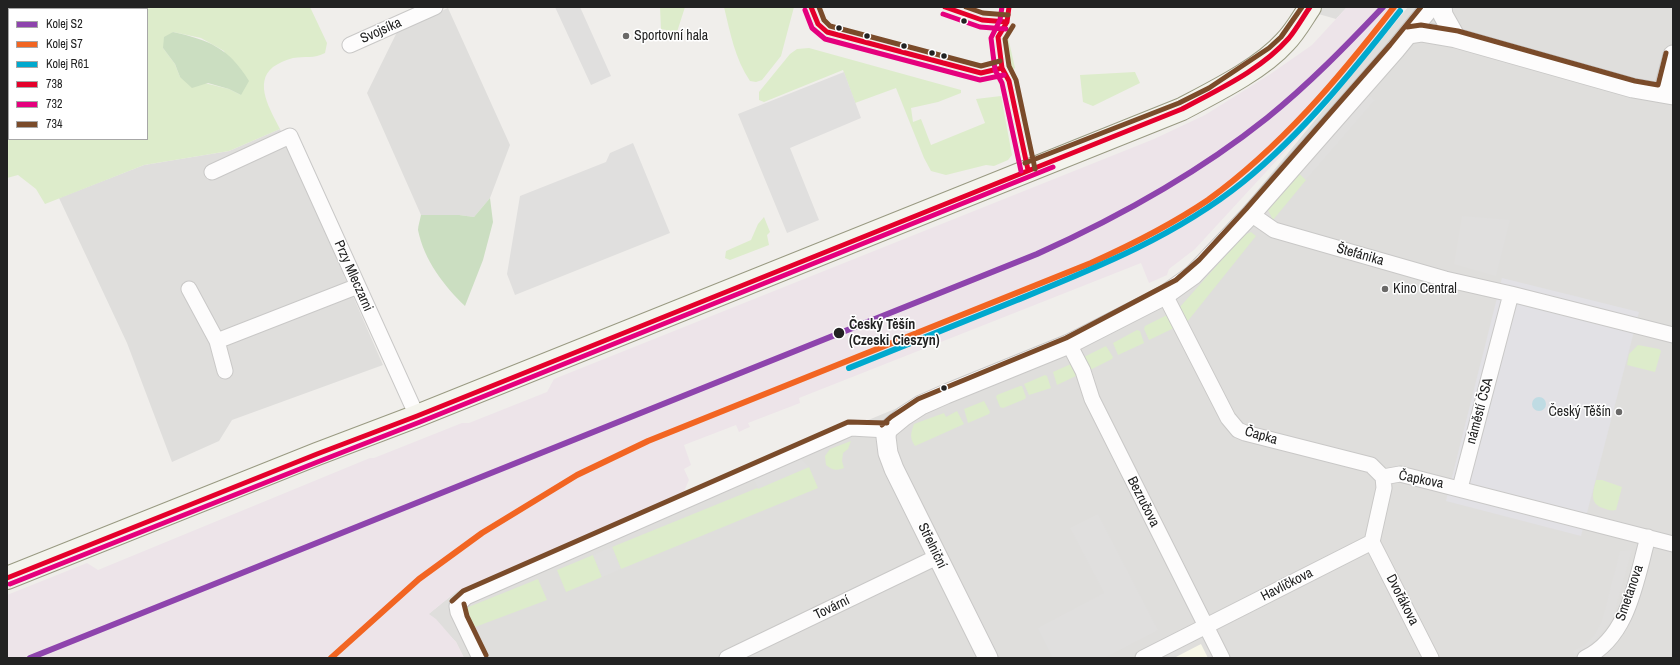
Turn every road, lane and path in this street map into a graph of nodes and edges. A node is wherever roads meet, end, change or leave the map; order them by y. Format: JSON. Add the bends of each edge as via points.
{"nodes":[{"id":1,"x":435,"y":7,"type":"edge"},
{"id":2,"x":1310,"y":7,"type":"edge"},
{"id":3,"x":1430,"y":7,"type":"edge"},
{"id":4,"x":1442,"y":7,"type":"edge"},
{"id":5,"x":1408,"y":34,"type":"junction"},
{"id":6,"x":1456,"y":38,"type":"junction"},
{"id":7,"x":350,"y":45,"type":"dead end"},
{"id":8,"x":1673,"y":55,"type":"edge"},
{"id":9,"x":1668,"y":94,"type":"edge"},
{"id":10,"x":212,"y":172,"type":"dead end"},
{"id":11,"x":1252,"y":214,"type":"junction"},
{"id":12,"x":358,"y":286,"type":"junction"},
{"id":13,"x":189,"y":289,"type":"dead end"},
{"id":14,"x":1511,"y":294,"type":"junction"},
{"id":15,"x":1165,"y":295,"type":"junction"},
{"id":16,"x":1673,"y":336,"type":"edge"},
{"id":17,"x":216,"y":341,"type":"junction"},
{"id":18,"x":1070,"y":344,"type":"junction"},
{"id":19,"x":225,"y":371,"type":"dead end"},
{"id":20,"x":417,"y":416,"type":"junction"},
{"id":21,"x":887,"y":430,"type":"junction"},
{"id":22,"x":1383,"y":476,"type":"junction"},
{"id":23,"x":1460,"y":488,"type":"junction"},
{"id":24,"x":1648,"y":537,"type":"junction"},
{"id":25,"x":1372,"y":542,"type":"junction"},
{"id":26,"x":1673,"y":544,"type":"edge"},
{"id":27,"x":937,"y":557,"type":"junction"},
{"id":28,"x":7,"y":578,"type":"edge"},
{"id":29,"x":1206,"y":626,"type":"junction"},
{"id":30,"x":480,"y":658,"type":"edge"},
{"id":31,"x":727,"y":658,"type":"edge"},
{"id":32,"x":988,"y":658,"type":"edge"},
{"id":33,"x":1142,"y":658,"type":"edge"},
{"id":34,"x":1222,"y":658,"type":"edge"},
{"id":35,"x":1431,"y":658,"type":"edge"},
{"id":36,"x":1585,"y":658,"type":"edge"}],
"edges":[{"from":1,"to":7,"type":"street","name":"Svojsíka"},
{"from":2,"to":20,"type":"main road","via":[[1286,42],[1273,54],[1218,90],[1182,109]]},
{"from":3,"to":5,"type":"street"},
{"from":4,"to":6,"type":"street"},
{"from":5,"to":6,"type":"street","via":[[1421,32]]},
{"from":5,"to":11,"type":"street"},
{"from":6,"to":9,"type":"street","via":[[1633,88]]},
{"from":8,"to":9,"type":"street"},
{"from":10,"to":12,"type":"street","name":"Przy Mleczarni","via":[[290,136]]},
{"from":11,"to":14,"type":"street","name":"Štefánika","via":[[1274,230],[1445,279]]},
{"from":11,"to":15,"type":"street","via":[[1193,276]]},
{"from":12,"to":17,"type":"street"},
{"from":12,"to":20,"type":"street","name":"Przy Mleczarni"},
{"from":13,"to":17,"type":"street"},
{"from":14,"to":16,"type":"street"},
{"from":14,"to":23,"type":"street","name":"náměstí ČSA"},
{"from":15,"to":18,"type":"street"},
{"from":15,"to":22,"type":"street","name":"Čapka","via":[[1228,418],[1238,430],[1371,465]]},
{"from":17,"to":19,"type":"street"},
{"from":18,"to":21,"type":"street","via":[[921,405]]},
{"from":18,"to":29,"type":"street","name":"Bezručova","via":[[1092,399]]},
{"from":20,"to":28,"type":"main road"},
{"from":21,"to":27,"type":"street","name":"Střelniční","via":[[886,445],[894,469]]},
{"from":21,"to":30,"type":"street","via":[[851,428],[466,597],[457,606],[460,618]]},
{"from":22,"to":23,"type":"street","name":"Čapkova","via":[[1400,474]]},
{"from":22,"to":25,"type":"street","via":[[1384,488]]},
{"from":23,"to":24,"type":"street"},
{"from":24,"to":26,"type":"street"},
{"from":24,"to":36,"type":"street","name":"Smetanova","via":[[1626,612],[1608,642]]},
{"from":25,"to":29,"type":"street","name":"Havlíčkova"},
{"from":25,"to":35,"type":"street","name":"Dvořákova"},
{"from":27,"to":31,"type":"street","name":"Tovární"},
{"from":27,"to":32,"type":"street","name":"Střelniční"},
{"from":29,"to":33,"type":"street","name":"Havlíčkova"},
{"from":29,"to":34,"type":"street","name":"Bezručova"}]}
